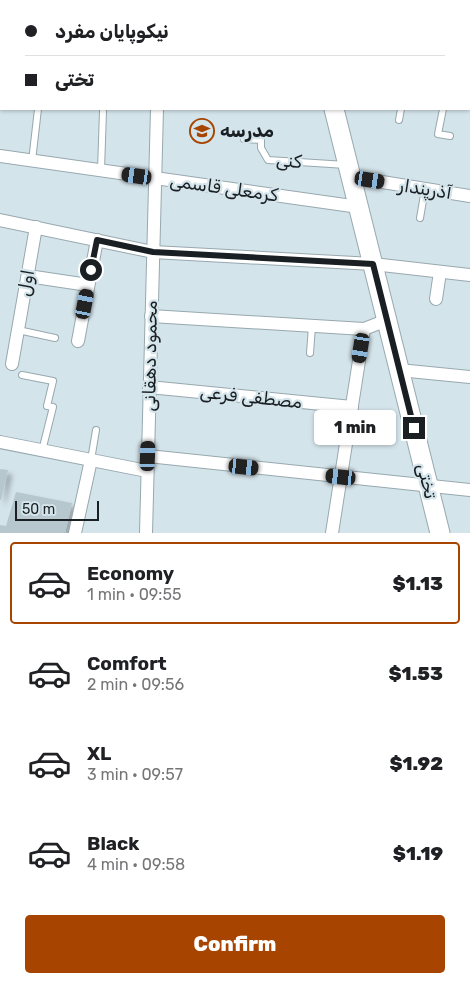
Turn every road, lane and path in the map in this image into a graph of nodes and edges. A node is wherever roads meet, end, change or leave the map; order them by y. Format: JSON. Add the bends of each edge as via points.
{"nodes":[{"id":1,"x":38,"y":110,"type":"edge"},
{"id":2,"x":157,"y":110,"type":"edge"},
{"id":3,"x":334,"y":110,"type":"edge"},
{"id":4,"x":401,"y":110,"type":"edge"},
{"id":5,"x":443,"y":110,"type":"edge"},
{"id":6,"x":103,"y":111,"type":"dead end"},
{"id":7,"x":399,"y":120,"type":"dead end"},
{"id":8,"x":450,"y":136,"type":"dead end"},
{"id":9,"x":244,"y":139,"type":"dead end"},
{"id":10,"x":0,"y":156,"type":"edge"},
{"id":11,"x":32,"y":160,"type":"junction"},
{"id":12,"x":100,"y":170,"type":"junction"},
{"id":13,"x":350,"y":171,"type":"junction"},
{"id":14,"x":155,"y":178,"type":"junction"},
{"id":15,"x":425,"y":189,"type":"junction"},
{"id":16,"x":470,"y":196,"type":"edge"},
{"id":17,"x":359,"y":207,"type":"junction"},
{"id":18,"x":420,"y":218,"type":"dead end"},
{"id":19,"x":0,"y":220,"type":"edge"},
{"id":20,"x":36,"y":227,"type":"junction"},
{"id":21,"x":97,"y":240,"type":"junction"},
{"id":22,"x":153,"y":252,"type":"junction"},
{"id":23,"x":373,"y":264,"type":"junction"},
{"id":24,"x":440,"y":272,"type":"junction"},
{"id":25,"x":470,"y":275,"type":"edge"},
{"id":26,"x":28,"y":276,"type":"junction"},
{"id":27,"x":88,"y":285,"type":"junction"},
{"id":28,"x":436,"y":299,"type":"dead end"},
{"id":29,"x":151,"y":316,"type":"junction"},
{"id":30,"x":387,"y":320,"type":"junction"},
{"id":31,"x":312,"y":326,"type":"junction"},
{"id":32,"x":364,"y":329,"type":"junction"},
{"id":33,"x":17,"y":335,"type":"junction"},
{"id":34,"x":55,"y":338,"type":"dead end"},
{"id":35,"x":78,"y":341,"type":"dead end"},
{"id":36,"x":310,"y":353,"type":"dead end"},
{"id":37,"x":12,"y":364,"type":"dead end"},
{"id":38,"x":399,"y":370,"type":"junction"},
{"id":39,"x":22,"y":375,"type":"dead end"},
{"id":40,"x":470,"y":377,"type":"edge"},
{"id":41,"x":150,"y":387,"type":"junction"},
{"id":42,"x":352,"y":407,"type":"junction"},
{"id":43,"x":96,"y":430,"type":"dead end"},
{"id":44,"x":0,"y":442,"type":"edge"},
{"id":45,"x":42,"y":451,"type":"junction"},
{"id":46,"x":148,"y":456,"type":"junction"},
{"id":47,"x":91,"y":460,"type":"junction"},
{"id":48,"x":147,"y":471,"type":"junction"},
{"id":49,"x":341,"y":477,"type":"junction"},
{"id":50,"x":428,"y":486,"type":"junction"},
{"id":51,"x":470,"y":490,"type":"edge"},
{"id":52,"x":75,"y":533,"type":"edge"},
{"id":53,"x":146,"y":533,"type":"edge"},
{"id":54,"x":332,"y":533,"type":"edge"},
{"id":55,"x":440,"y":533,"type":"edge"}],
"edges":[{"from":1,"to":11,"type":"lane"},
{"from":2,"to":14,"type":"street"},
{"from":3,"to":13,"type":"main road","name":"تختی"},
{"from":4,"to":7,"type":"lane"},
{"from":5,"to":8,"type":"lane","via":[[438,134]]},
{"from":6,"to":12,"type":"lane"},
{"from":9,"to":13,"type":"lane","name":"کنی","via":[[261,140],[268,160]]},
{"from":10,"to":11,"type":"street","name":"کرمعلی قاسمی"},
{"from":11,"to":12,"type":"street","name":"کرمعلی قاسمی"},
{"from":12,"to":14,"type":"street","name":"کرمعلی قاسمی"},
{"from":13,"to":15,"type":"street","name":"آذرپندار"},
{"from":13,"to":17,"type":"main road","name":"تختی"},
{"from":14,"to":17,"type":"street","name":"کرمعلی قاسمی"},
{"from":14,"to":22,"type":"street","name":"محمود دهقانی"},
{"from":15,"to":16,"type":"street","name":"آذرپندار"},
{"from":15,"to":18,"type":"lane"},
{"from":17,"to":23,"type":"main road","name":"تختی"},
{"from":19,"to":20,"type":"street"},
{"from":20,"to":21,"type":"street"},
{"from":20,"to":26,"type":"street","name":"اول"},
{"from":21,"to":22,"type":"street"},
{"from":21,"to":27,"type":"street"},
{"from":22,"to":23,"type":"street"},
{"from":22,"to":29,"type":"street","name":"محمود دهقانی"},
{"from":23,"to":24,"type":"street"},
{"from":23,"to":30,"type":"main road","name":"تختی"},
{"from":24,"to":25,"type":"street"},
{"from":24,"to":28,"type":"street"},
{"from":26,"to":27,"type":"street"},
{"from":26,"to":33,"type":"street","name":"اول"},
{"from":27,"to":35,"type":"street"},
{"from":29,"to":31,"type":"street"},
{"from":29,"to":41,"type":"street","name":"محمود دهقانی"},
{"from":30,"to":32,"type":"street"},
{"from":30,"to":38,"type":"main road","name":"تختی"},
{"from":31,"to":32,"type":"street"},
{"from":31,"to":36,"type":"lane"},
{"from":32,"to":42,"type":"street"},
{"from":33,"to":34,"type":"lane"},
{"from":33,"to":37,"type":"street","name":"اول"},
{"from":38,"to":40,"type":"street"},
{"from":38,"to":50,"type":"main road","name":"تختی"},
{"from":39,"to":45,"type":"lane","via":[[52,381],[47,406],[53,407]]},
{"from":41,"to":42,"type":"street","name":"مصطفی فرعی"},
{"from":41,"to":46,"type":"street","name":"محمود دهقانی"},
{"from":42,"to":49,"type":"street"},
{"from":43,"to":47,"type":"lane"},
{"from":44,"to":45,"type":"street"},
{"from":45,"to":47,"type":"street"},
{"from":46,"to":48,"type":"street","name":"محمود دهقانی"},
{"from":46,"to":49,"type":"street"},
{"from":47,"to":48,"type":"street"},
{"from":47,"to":52,"type":"street"},
{"from":48,"to":53,"type":"street","name":"محمود دهقانی"},
{"from":49,"to":50,"type":"street"},
{"from":49,"to":54,"type":"street"},
{"from":50,"to":51,"type":"street"},
{"from":50,"to":55,"type":"main road","name":"تختی"}]}
